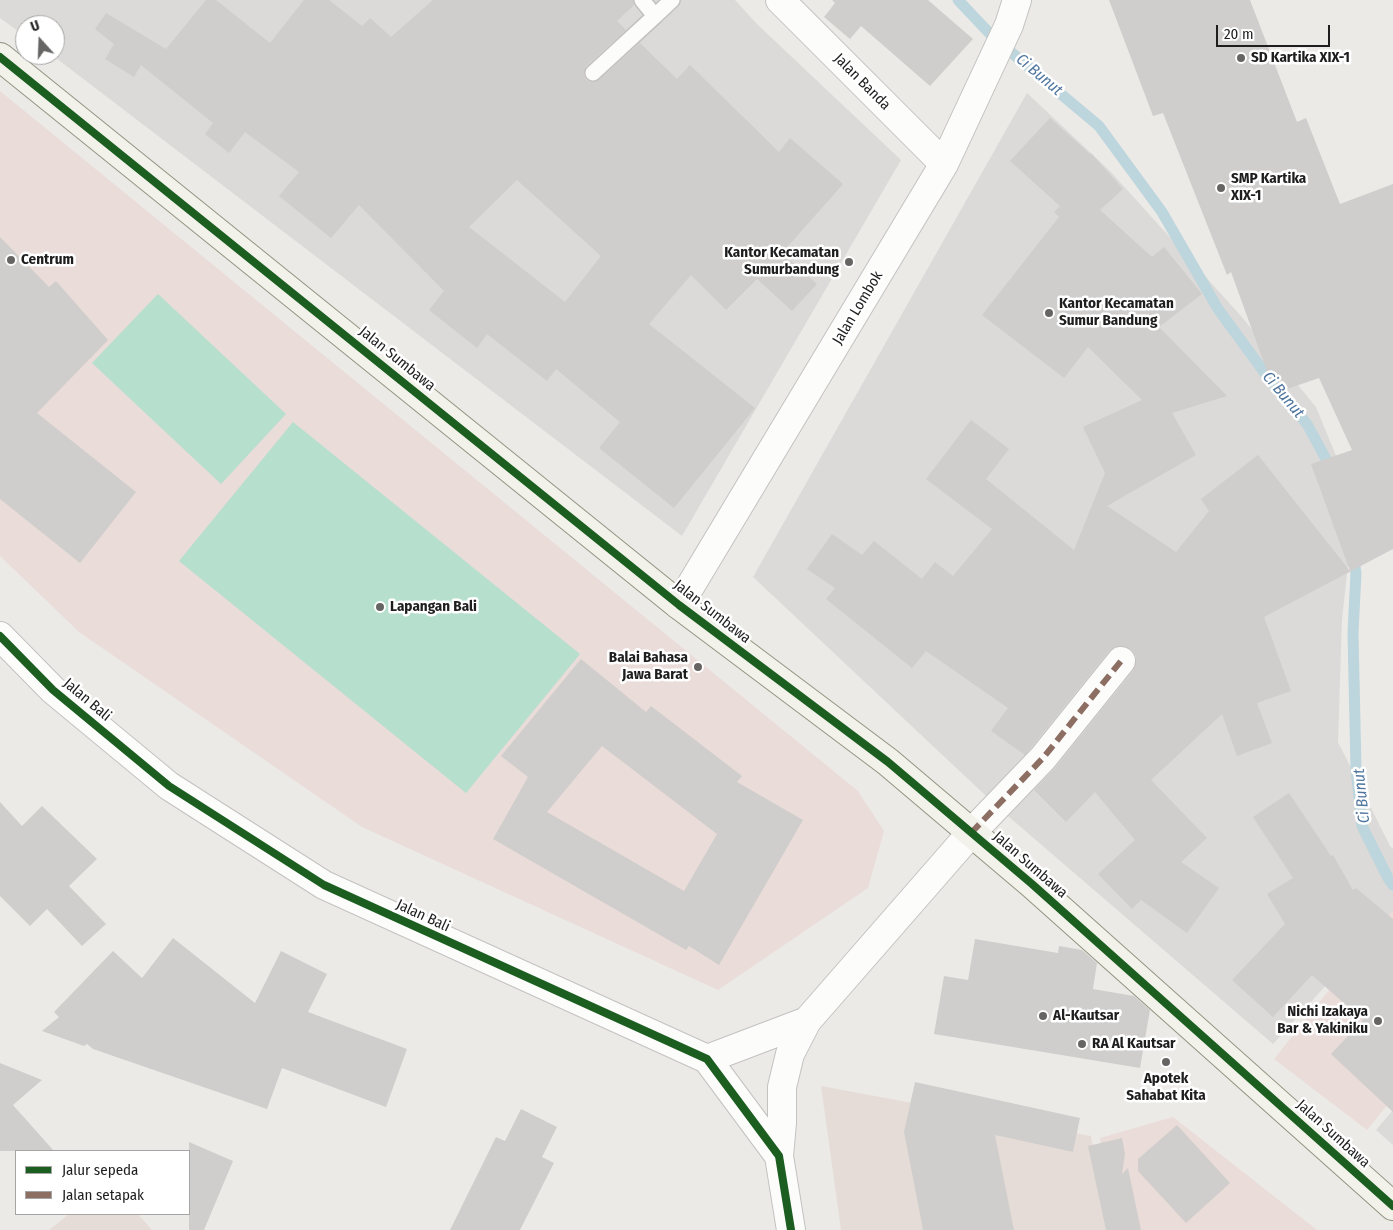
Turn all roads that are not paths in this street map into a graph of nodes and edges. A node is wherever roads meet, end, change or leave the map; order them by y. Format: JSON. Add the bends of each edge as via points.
{"nodes":[{"id":1,"x":642,"y":0,"type":"edge"},
{"id":2,"x":672,"y":0,"type":"edge"},
{"id":3,"x":780,"y":0,"type":"edge"},
{"id":4,"x":1013,"y":12,"type":"edge"},
{"id":5,"x":655,"y":16,"type":"junction"},
{"id":6,"x":0,"y":57,"type":"edge"},
{"id":7,"x":593,"y":73,"type":"dead end"},
{"id":8,"x":944,"y":164,"type":"junction"},
{"id":9,"x":679,"y":605,"type":"junction"},
{"id":10,"x":0,"y":636,"type":"edge"},
{"id":11,"x":1121,"y":661,"type":"dead end"},
{"id":12,"x":971,"y":833,"type":"junction"},
{"id":13,"x":807,"y":1020,"type":"junction"},
{"id":14,"x":707,"y":1060,"type":"junction"},
{"id":15,"x":779,"y":1156,"type":"junction"},
{"id":16,"x":1393,"y":1206,"type":"edge"},
{"id":17,"x":791,"y":1230,"type":"edge"}],
"edges":[{"from":1,"to":5,"type":"lane"},
{"from":2,"to":5,"type":"lane"},
{"from":3,"to":8,"type":"street","name":"Jalan Banda"},
{"from":4,"to":8,"type":"street","name":"Jalan Lombok"},
{"from":5,"to":7,"type":"lane"},
{"from":6,"to":9,"type":"street","name":"Jalan Sumbawa"},
{"from":8,"to":9,"type":"street","name":"Jalan Lombok"},
{"from":9,"to":12,"type":"street","name":"Jalan Sumbawa","via":[[888,762]]},
{"from":10,"to":14,"type":"street","name":"Jalan Bali","via":[[53,690],[168,786],[324,885]]},
{"from":11,"to":12,"type":"street","via":[[1043,758]]},
{"from":12,"to":13,"type":"street"},
{"from":12,"to":16,"type":"street","name":"Jalan Sumbawa","via":[[1040,890]]},
{"from":13,"to":14,"type":"street"},
{"from":13,"to":15,"type":"street","via":[[790,1054],[782,1087]]},
{"from":14,"to":15,"type":"street","name":"Jalan Bali"},
{"from":15,"to":17,"type":"street","name":"Jalan Bali"}]}
